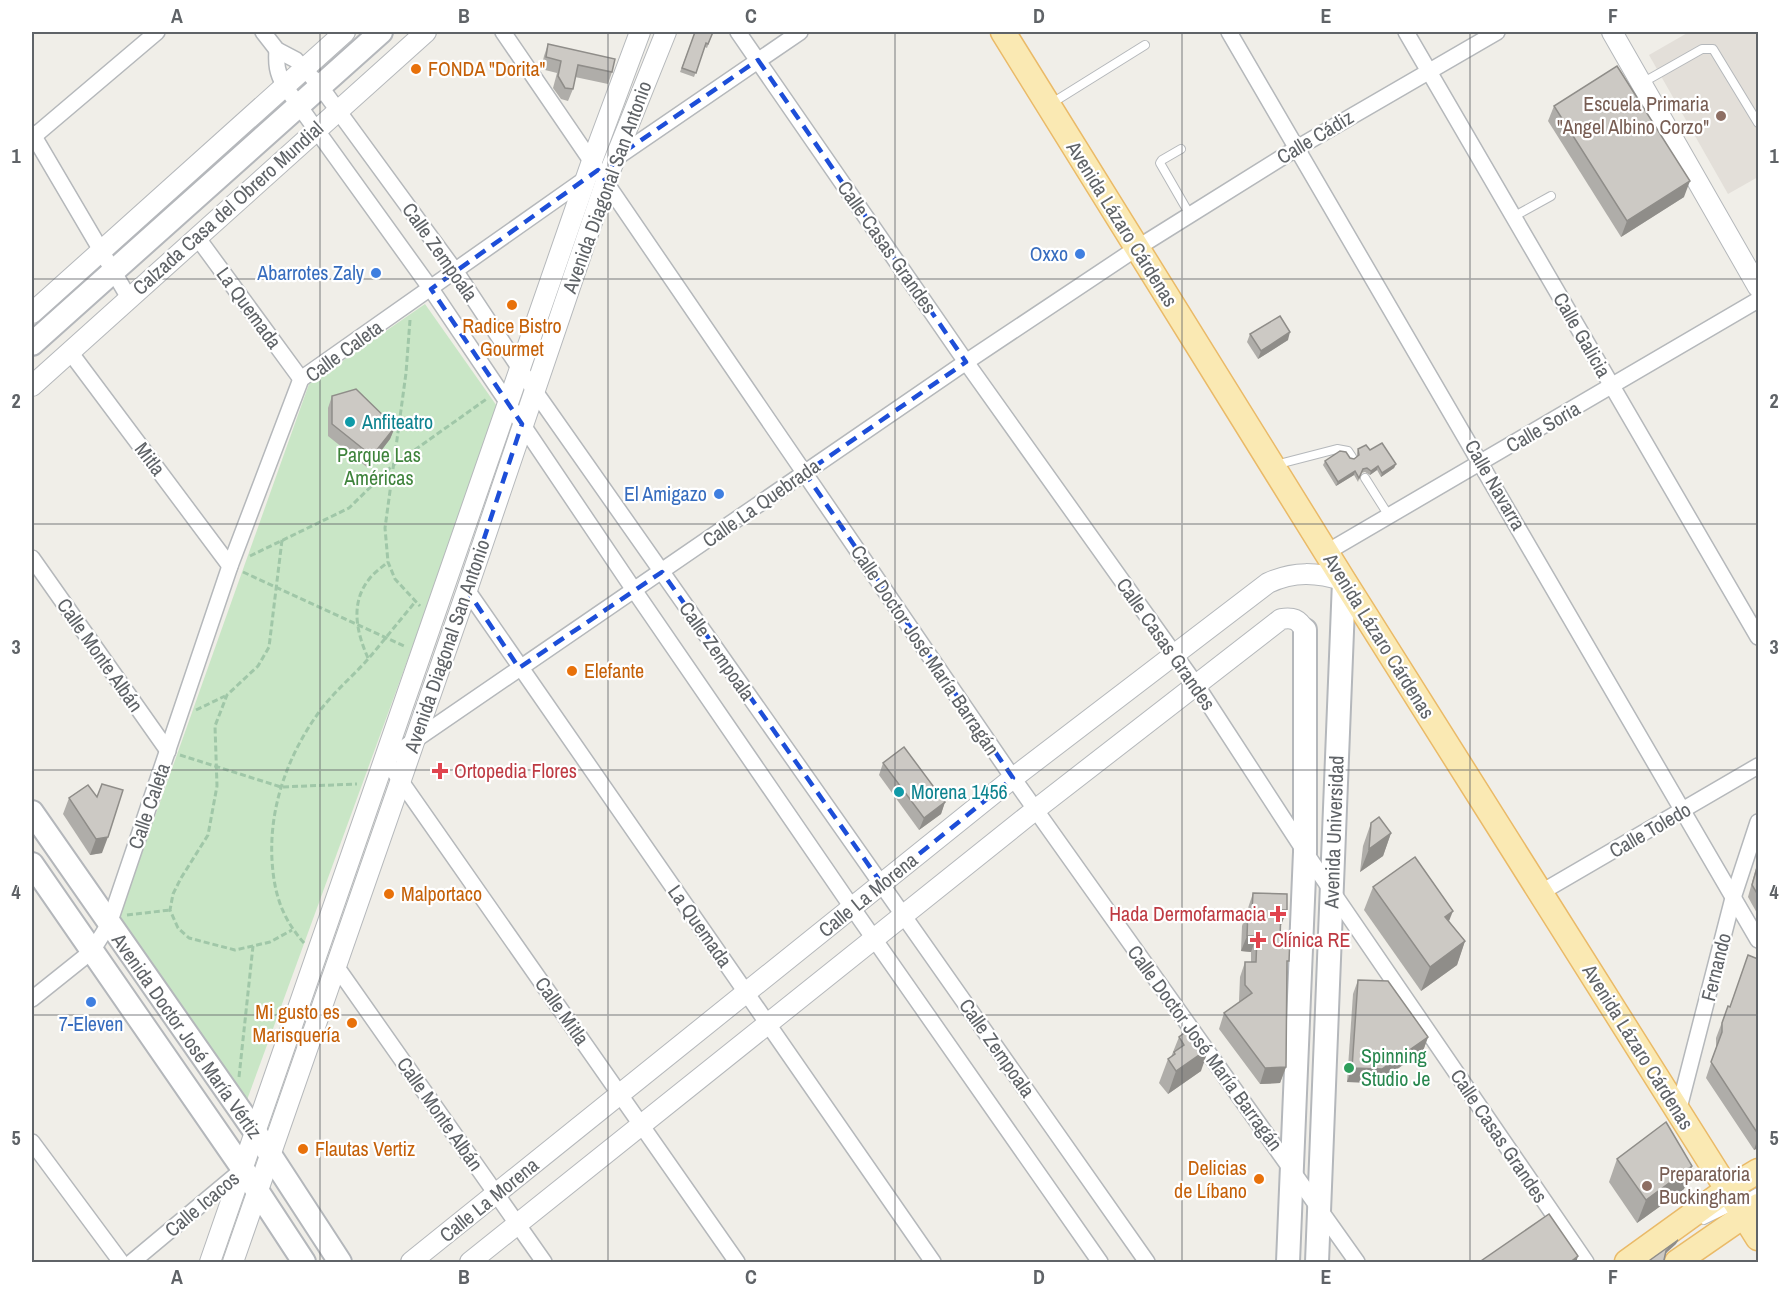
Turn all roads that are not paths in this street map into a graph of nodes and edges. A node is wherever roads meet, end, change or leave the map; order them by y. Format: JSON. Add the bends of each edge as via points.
{"nodes":[{"id":1,"x":157,"y":32,"type":"edge"},
{"id":2,"x":263,"y":32,"type":"edge"},
{"id":3,"x":345,"y":32,"type":"edge"},
{"id":4,"x":381,"y":32,"type":"edge"},
{"id":5,"x":426,"y":32,"type":"edge"},
{"id":6,"x":503,"y":32,"type":"edge"},
{"id":7,"x":640,"y":32,"type":"edge"},
{"id":8,"x":666,"y":32,"type":"edge"},
{"id":9,"x":738,"y":32,"type":"edge"},
{"id":10,"x":800,"y":32,"type":"edge"},
{"id":11,"x":1003,"y":32,"type":"edge"},
{"id":12,"x":1229,"y":32,"type":"edge"},
{"id":13,"x":1406,"y":32,"type":"edge"},
{"id":14,"x":1497,"y":32,"type":"edge"},
{"id":15,"x":1612,"y":32,"type":"edge"},
{"id":16,"x":1145,"y":45,"type":"dead end"},
{"id":17,"x":277,"y":50,"type":"junction"},
{"id":18,"x":758,"y":60,"type":"junction"},
{"id":19,"x":304,"y":67,"type":"junction"},
{"id":20,"x":1429,"y":71,"type":"junction"},
{"id":21,"x":1642,"y":83,"type":"junction"},
{"id":22,"x":284,"y":85,"type":"junction"},
{"id":23,"x":320,"y":86,"type":"junction"},
{"id":24,"x":1048,"y":105,"type":"junction"},
{"id":25,"x":298,"y":106,"type":"junction"},
{"id":26,"x":338,"y":110,"type":"junction"},
{"id":27,"x":1758,"y":123,"type":"edge"},
{"id":28,"x":315,"y":130,"type":"junction"},
{"id":29,"x":32,"y":136,"type":"edge"},
{"id":30,"x":1297,"y":148,"type":"junction"},
{"id":31,"x":1181,"y":149,"type":"dead end"},
{"id":32,"x":615,"y":158,"type":"junction"},
{"id":33,"x":596,"y":173,"type":"junction"},
{"id":34,"x":1551,"y":196,"type":"dead end"},
{"id":35,"x":1190,"y":214,"type":"junction"},
{"id":36,"x":1513,"y":216,"type":"junction"},
{"id":37,"x":197,"y":237,"type":"junction"},
{"id":38,"x":1137,"y":248,"type":"junction"},
{"id":39,"x":101,"y":250,"type":"junction"},
{"id":40,"x":114,"y":271,"type":"junction"},
{"id":41,"x":456,"y":272,"type":"junction"},
{"id":42,"x":1758,"y":287,"type":"edge"},
{"id":43,"x":431,"y":289,"type":"junction"},
{"id":44,"x":129,"y":298,"type":"junction"},
{"id":45,"x":1758,"y":300,"type":"edge"},
{"id":46,"x":32,"y":313,"type":"edge"},
{"id":47,"x":32,"y":344,"type":"edge"},
{"id":48,"x":70,"y":352,"type":"junction"},
{"id":49,"x":966,"y":362,"type":"junction"},
{"id":50,"x":520,"y":369,"type":"junction"},
{"id":51,"x":301,"y":379,"type":"junction"},
{"id":52,"x":32,"y":386,"type":"edge"},
{"id":53,"x":1611,"y":386,"type":"junction"},
{"id":54,"x":534,"y":390,"type":"junction"},
{"id":55,"x":504,"y":397,"type":"junction"},
{"id":56,"x":522,"y":424,"type":"junction"},
{"id":57,"x":1352,"y":457,"type":"edge"},
{"id":58,"x":1482,"y":462,"type":"junction"},
{"id":59,"x":1273,"y":466,"type":"junction"},
{"id":60,"x":805,"y":473,"type":"junction"},
{"id":61,"x":1365,"y":478,"type":"dead end"},
{"id":62,"x":1389,"y":516,"type":"junction"},
{"id":63,"x":1327,"y":552,"type":"junction"},
{"id":64,"x":32,"y":558,"type":"edge"},
{"id":65,"x":230,"y":566,"type":"junction"},
{"id":66,"x":662,"y":572,"type":"junction"},
{"id":67,"x":1344,"y":581,"type":"junction"},
{"id":68,"x":467,"y":590,"type":"junction"},
{"id":69,"x":634,"y":590,"type":"junction"},
{"id":70,"x":1305,"y":630,"type":"joint"},
{"id":71,"x":1758,"y":637,"type":"edge"},
{"id":72,"x":1174,"y":656,"type":"junction"},
{"id":73,"x":519,"y":668,"type":"junction"},
{"id":74,"x":1197,"y":686,"type":"junction"},
{"id":75,"x":414,"y":740,"type":"junction"},
{"id":76,"x":168,"y":751,"type":"junction"},
{"id":77,"x":386,"y":760,"type":"junction"},
{"id":78,"x":1758,"y":766,"type":"edge"},
{"id":79,"x":1013,"y":778,"type":"junction"},
{"id":80,"x":400,"y":780,"type":"junction"},
{"id":81,"x":1035,"y":810,"type":"junction"},
{"id":82,"x":1683,"y":810,"type":"junction"},
{"id":83,"x":32,"y":812,"type":"edge"},
{"id":84,"x":1758,"y":822,"type":"edge"},
{"id":85,"x":1305,"y":852,"type":"junction"},
{"id":86,"x":32,"y":864,"type":"edge"},
{"id":87,"x":882,"y":884,"type":"junction"},
{"id":88,"x":1333,"y":893,"type":"junction"},
{"id":89,"x":1540,"y":893,"type":"junction"},
{"id":90,"x":1733,"y":898,"type":"junction"},
{"id":91,"x":853,"y":908,"type":"junction"},
{"id":92,"x":904,"y":916,"type":"junction"},
{"id":93,"x":110,"y":921,"type":"junction"},
{"id":94,"x":875,"y":939,"type":"junction"},
{"id":95,"x":1758,"y":940,"type":"edge"},
{"id":96,"x":92,"y":951,"type":"junction"},
{"id":97,"x":336,"y":966,"type":"junction"},
{"id":98,"x":746,"y":993,"type":"junction"},
{"id":99,"x":32,"y":999,"type":"edge"},
{"id":100,"x":768,"y":1024,"type":"junction"},
{"id":101,"x":620,"y":1094,"type":"junction"},
{"id":102,"x":1678,"y":1112,"type":"junction"},
{"id":103,"x":641,"y":1125,"type":"junction"},
{"id":104,"x":256,"y":1133,"type":"junction"},
{"id":105,"x":32,"y":1142,"type":"edge"},
{"id":106,"x":270,"y":1155,"type":"junction"},
{"id":107,"x":1291,"y":1168,"type":"junction"},
{"id":108,"x":243,"y":1169,"type":"junction"},
{"id":109,"x":1758,"y":1171,"type":"edge"},
{"id":110,"x":1758,"y":1192,"type":"edge"},
{"id":111,"x":259,"y":1193,"type":"junction"},
{"id":112,"x":496,"y":1194,"type":"junction"},
{"id":113,"x":1742,"y":1204,"type":"edge"},
{"id":114,"x":1320,"y":1209,"type":"junction"},
{"id":115,"x":517,"y":1224,"type":"junction"},
{"id":116,"x":1696,"y":1225,"type":"dead end"},
{"id":117,"x":1758,"y":1238,"type":"edge"},
{"id":118,"x":1674,"y":1260,"type":"edge"},
{"id":119,"x":121,"y":1263,"type":"edge"},
{"id":120,"x":132,"y":1263,"type":"edge"},
{"id":121,"x":210,"y":1263,"type":"edge"},
{"id":122,"x":233,"y":1263,"type":"edge"},
{"id":123,"x":304,"y":1263,"type":"edge"},
{"id":124,"x":340,"y":1263,"type":"edge"},
{"id":125,"x":411,"y":1263,"type":"edge"},
{"id":126,"x":470,"y":1263,"type":"edge"},
{"id":127,"x":544,"y":1263,"type":"edge"},
{"id":128,"x":737,"y":1263,"type":"edge"},
{"id":129,"x":933,"y":1263,"type":"edge"},
{"id":130,"x":1100,"y":1263,"type":"edge"},
{"id":131,"x":1147,"y":1263,"type":"edge"},
{"id":132,"x":1288,"y":1263,"type":"edge"},
{"id":133,"x":1317,"y":1263,"type":"edge"},
{"id":134,"x":1357,"y":1263,"type":"edge"},
{"id":135,"x":1586,"y":1263,"type":"edge"},
{"id":136,"x":1627,"y":1263,"type":"edge"}],
"edges":[{"from":1,"to":29,"type":"street"},
{"from":2,"to":17,"type":"street","name":"Calle Zempoala"},
{"from":3,"to":19,"type":"street"},
{"from":4,"to":23,"type":"main road","name":"Calzada Casa del Obrero Mundial"},
{"from":5,"to":26,"type":"street","name":"Calzada Casa del Obrero Mundial"},
{"from":6,"to":33,"type":"street","name":"Calle Doctor José María Barragán"},
{"from":7,"to":33,"type":"street","name":"Avenida Diagonal San Antonio"},
{"from":8,"to":32,"type":"street","name":"Avenida Diagonal San Antonio"},
{"from":9,"to":18,"type":"street","name":"Calle Casas Grandes"},
{"from":10,"to":18,"type":"street"},
{"from":11,"to":24,"type":"main road","name":"Avenida Lázaro Cárdenas"},
{"from":12,"to":30,"type":"street","name":"Calle Navarra"},
{"from":13,"to":20,"type":"street","name":"Calle Galicia"},
{"from":14,"to":20,"type":"street","name":"Calle Cádiz"},
{"from":15,"to":21,"type":"street"},
{"from":16,"to":24,"type":"lane"},
{"from":17,"to":19,"type":"street","name":"Calle Zempoala"},
{"from":17,"to":22,"type":"street","name":"Calle Zempoala","via":[[278,74]]},
{"from":18,"to":32,"type":"street"},
{"from":18,"to":49,"type":"street","name":"Calle Casas Grandes"},
{"from":19,"to":22,"type":"street"},
{"from":19,"to":23,"type":"street","name":"Calle Zempoala"},
{"from":20,"to":30,"type":"street","name":"Calle Cádiz"},
{"from":20,"to":36,"type":"street","name":"Calle Galicia"},
{"from":21,"to":27,"type":"lane","via":[[1702,49],[1713,49]]},
{"from":21,"to":42,"type":"street"},
{"from":22,"to":25,"type":"street","name":"Calle Zempoala"},
{"from":22,"to":39,"type":"street"},
{"from":23,"to":25,"type":"main road","name":"Calzada Casa del Obrero Mundial"},
{"from":23,"to":26,"type":"street","name":"Calle Zempoala"},
{"from":24,"to":38,"type":"main road","name":"Avenida Lázaro Cárdenas"},
{"from":25,"to":28,"type":"street","name":"Calle Zempoala"},
{"from":25,"to":40,"type":"main road","name":"Calzada Casa del Obrero Mundial"},
{"from":26,"to":28,"type":"street","name":"Calzada Casa del Obrero Mundial"},
{"from":26,"to":41,"type":"street","name":"Calle Zempoala"},
{"from":28,"to":37,"type":"street","name":"Calzada Casa del Obrero Mundial"},
{"from":28,"to":43,"type":"street","name":"Calle Zempoala"},
{"from":29,"to":39,"type":"street"},
{"from":30,"to":35,"type":"street","name":"Calle Cádiz"},
{"from":30,"to":58,"type":"street","name":"Calle Navarra"},
{"from":31,"to":35,"type":"lane","via":[[1160,164]]},
{"from":32,"to":33,"type":"street","name":"Avenida Diagonal San Antonio"},
{"from":33,"to":41,"type":"street","name":"Calle Caleta"},
{"from":33,"to":50,"type":"street","name":"Avenida Diagonal San Antonio"},
{"from":33,"to":54,"type":"street","name":"Avenida Diagonal San Antonio"},
{"from":33,"to":60,"type":"street","name":"Calle Doctor José María Barragán"},
{"from":34,"to":36,"type":"lane"},
{"from":35,"to":38,"type":"street","name":"Calle Cádiz"},
{"from":36,"to":53,"type":"street","name":"Calle Galicia"},
{"from":37,"to":44,"type":"street","name":"Calzada Casa del Obrero Mundial"},
{"from":37,"to":51,"type":"street","name":"La Quemada"},
{"from":38,"to":49,"type":"street","name":"Calle La Quebrada"},
{"from":38,"to":59,"type":"main road","name":"Avenida Lázaro Cárdenas"},
{"from":39,"to":40,"type":"street"},
{"from":39,"to":46,"type":"street"},
{"from":40,"to":44,"type":"street"},
{"from":40,"to":47,"type":"main road","name":"Calzada Casa del Obrero Mundial"},
{"from":41,"to":43,"type":"street","name":"Calle Caleta"},
{"from":41,"to":50,"type":"street","name":"Calle Zempoala"},
{"from":43,"to":51,"type":"street","name":"Calle Caleta"},
{"from":43,"to":55,"type":"street","name":"Calle Zempoala"},
{"from":44,"to":48,"type":"street","name":"Calzada Casa del Obrero Mundial"},
{"from":45,"to":53,"type":"street","name":"Calle Soria"},
{"from":48,"to":52,"type":"street","name":"Calzada Casa del Obrero Mundial"},
{"from":48,"to":65,"type":"street","name":"Mitla"},
{"from":49,"to":60,"type":"street","name":"Calle La Quebrada"},
{"from":49,"to":72,"type":"street","name":"Calle Casas Grandes"},
{"from":50,"to":54,"type":"street","name":"Calle Zempoala"},
{"from":50,"to":55,"type":"street","name":"Avenida Diagonal San Antonio"},
{"from":51,"to":65,"type":"street","name":"Calle Caleta"},
{"from":53,"to":58,"type":"street","name":"Calle Soria"},
{"from":53,"to":71,"type":"street","name":"Calle Galicia"},
{"from":54,"to":56,"type":"street","name":"Avenida Diagonal San Antonio"},
{"from":54,"to":66,"type":"street","name":"Calle Zempoala"},
{"from":55,"to":56,"type":"street","name":"Calle Zempoala"},
{"from":55,"to":77,"type":"street","name":"Avenida Diagonal San Antonio"},
{"from":56,"to":68,"type":"street","name":"Avenida Diagonal San Antonio"},
{"from":56,"to":69,"type":"street","name":"Calle Zempoala"},
{"from":57,"to":59,"type":"lane","via":[[1348,451],[1337,448]]},
{"from":58,"to":62,"type":"street","name":"Calle Soria"},
{"from":58,"to":82,"type":"street","name":"Calle Navarra"},
{"from":59,"to":63,"type":"main road","name":"Avenida Lázaro Cárdenas"},
{"from":60,"to":66,"type":"street","name":"Calle La Quebrada"},
{"from":60,"to":79,"type":"street","name":"Calle Doctor José María Barragán"},
{"from":61,"to":62,"type":"lane"},
{"from":62,"to":63,"type":"street","name":"Calle Soria"},
{"from":63,"to":67,"type":"main road","name":"Avenida Lázaro Cárdenas"},
{"from":64,"to":76,"type":"street","name":"Calle Monte Albán"},
{"from":65,"to":76,"type":"street","name":"Calle Caleta"},
{"from":66,"to":69,"type":"street","name":"Calle La Quebrada"},
{"from":66,"to":87,"type":"street","name":"Calle Zempoala"},
{"from":67,"to":72,"type":"street","name":"Calle La Morena","via":[[1312,573],[1281,577]]},
{"from":67,"to":88,"type":"main road","name":"Avenida Universidad"},
{"from":67,"to":89,"type":"main road","name":"Avenida Lázaro Cárdenas"},
{"from":68,"to":73,"type":"street","name":"La Quemada"},
{"from":68,"to":75,"type":"street","name":"Avenida Diagonal San Antonio"},
{"from":69,"to":73,"type":"street","name":"Calle La Quebrada"},
{"from":69,"to":91,"type":"street","name":"Calle Zempoala"},
{"from":70,"to":74,"type":"street","name":"Calle La Morena","via":[[1299,621],[1281,619]]},
{"from":70,"to":85,"type":"main road","name":"Avenida Universidad"},
{"from":72,"to":74,"type":"street","name":"Calle Casas Grandes"},
{"from":72,"to":79,"type":"street","name":"Calle La Morena"},
{"from":73,"to":75,"type":"street","name":"Calle La Quebrada"},
{"from":73,"to":98,"type":"street","name":"La Quemada"},
{"from":74,"to":81,"type":"street","name":"Calle La Morena"},
{"from":74,"to":85,"type":"street","name":"Calle Casas Grandes"},
{"from":75,"to":77,"type":"street","name":"Calle La Quebrada"},
{"from":75,"to":80,"type":"street","name":"Avenida Diagonal San Antonio"},
{"from":76,"to":93,"type":"street","name":"Calle Caleta"},
{"from":77,"to":80,"type":"street","name":"Calle Mitla"},
{"from":77,"to":104,"type":"street","name":"Avenida Diagonal San Antonio"},
{"from":78,"to":82,"type":"street","name":"Calle Toledo"},
{"from":79,"to":81,"type":"street","name":"Calle Doctor José María Barragán"},
{"from":79,"to":87,"type":"street","name":"Calle La Morena"},
{"from":80,"to":97,"type":"street","name":"Avenida Diagonal San Antonio"},
{"from":80,"to":101,"type":"street","name":"Calle Mitla"},
{"from":81,"to":92,"type":"street","name":"Calle La Morena"},
{"from":81,"to":107,"type":"street","name":"Calle Doctor José María Barragán"},
{"from":82,"to":89,"type":"street","name":"Calle Toledo"},
{"from":82,"to":90,"type":"street","name":"Calle Navarra"},
{"from":83,"to":93,"type":"main road","name":"Avenida Doctor José María Vértiz"},
{"from":84,"to":90,"type":"street","name":"Fernando"},
{"from":85,"to":88,"type":"street","name":"Calle Casas Grandes"},
{"from":85,"to":107,"type":"main road","name":"Avenida Universidad"},
{"from":86,"to":96,"type":"main road","name":"Avenida Doctor José María Vértiz"},
{"from":87,"to":91,"type":"street","name":"Calle La Morena"},
{"from":87,"to":92,"type":"street","name":"Calle Zempoala"},
{"from":88,"to":114,"type":"main road","name":"Avenida Universidad"},
{"from":88,"to":135,"type":"street","name":"Calle Casas Grandes"},
{"from":89,"to":102,"type":"main road","name":"Avenida Lázaro Cárdenas"},
{"from":90,"to":95,"type":"street","name":"Calle Navarra"},
{"from":90,"to":102,"type":"street","name":"Fernando"},
{"from":91,"to":94,"type":"street","name":"Calle Zempoala"},
{"from":91,"to":98,"type":"street","name":"Calle La Morena"},
{"from":92,"to":94,"type":"street","name":"Calle La Morena"},
{"from":92,"to":131,"type":"street","name":"Calle Zempoala"},
{"from":93,"to":96,"type":"street","name":"Calle Caleta"},
{"from":93,"to":104,"type":"main road","name":"Avenida Doctor José María Vértiz"},
{"from":94,"to":100,"type":"street","name":"Calle La Morena"},
{"from":94,"to":130,"type":"street","name":"Calle Zempoala"},
{"from":96,"to":99,"type":"street","name":"Calle Caleta"},
{"from":96,"to":108,"type":"main road","name":"Avenida Doctor José María Vértiz"},
{"from":97,"to":106,"type":"street","name":"Avenida Diagonal San Antonio"},
{"from":97,"to":112,"type":"street","name":"Calle Monte Albán"},
{"from":98,"to":100,"type":"street","name":"La Quemada"},
{"from":98,"to":101,"type":"street","name":"Calle La Morena"},
{"from":100,"to":103,"type":"street","name":"Calle La Morena"},
{"from":100,"to":129,"type":"street","name":"La Quemada"},
{"from":101,"to":103,"type":"street","name":"Calle Mitla"},
{"from":101,"to":112,"type":"street","name":"Calle La Morena"},
{"from":102,"to":113,"type":"main road","name":"Avenida Lázaro Cárdenas"},
{"from":103,"to":115,"type":"street","name":"Calle La Morena"},
{"from":103,"to":128,"type":"street","name":"Calle Mitla"},
{"from":104,"to":106,"type":"main road","name":"Avenida Doctor José María Vértiz"},
{"from":104,"to":108,"type":"street","name":"Avenida Diagonal San Antonio"},
{"from":105,"to":119,"type":"street"},
{"from":106,"to":111,"type":"street","name":"Avenida Diagonal San Antonio"},
{"from":106,"to":124,"type":"main road","name":"Avenida Doctor José María Vértiz"},
{"from":107,"to":114,"type":"street","name":"Calle Doctor José María Barragán"},
{"from":107,"to":132,"type":"main road","name":"Avenida Universidad"},
{"from":108,"to":111,"type":"main road","name":"Avenida Doctor José María Vértiz"},
{"from":108,"to":120,"type":"street","name":"Calle Icacos"},
{"from":108,"to":121,"type":"street","name":"Avenida Diagonal San Antonio"},
{"from":109,"to":113,"type":"main road"},
{"from":110,"to":113,"type":"lane"},
{"from":111,"to":122,"type":"street","name":"Avenida Diagonal San Antonio"},
{"from":111,"to":123,"type":"main road","name":"Avenida Doctor José María Vértiz"},
{"from":112,"to":115,"type":"street","name":"Calle Monte Albán"},
{"from":112,"to":125,"type":"street","name":"Calle La Morena"},
{"from":113,"to":116,"type":"lane"},
{"from":113,"to":117,"type":"main road","name":"Avenida Lázaro Cárdenas"},
{"from":113,"to":118,"type":"main road"},
{"from":113,"to":136,"type":"main road"},
{"from":114,"to":133,"type":"main road","name":"Avenida Universidad"},
{"from":114,"to":134,"type":"street","name":"Calle Doctor José María Barragán"},
{"from":115,"to":126,"type":"street","name":"Calle La Morena"},
{"from":115,"to":127,"type":"street","name":"Calle Monte Albán"}]}
